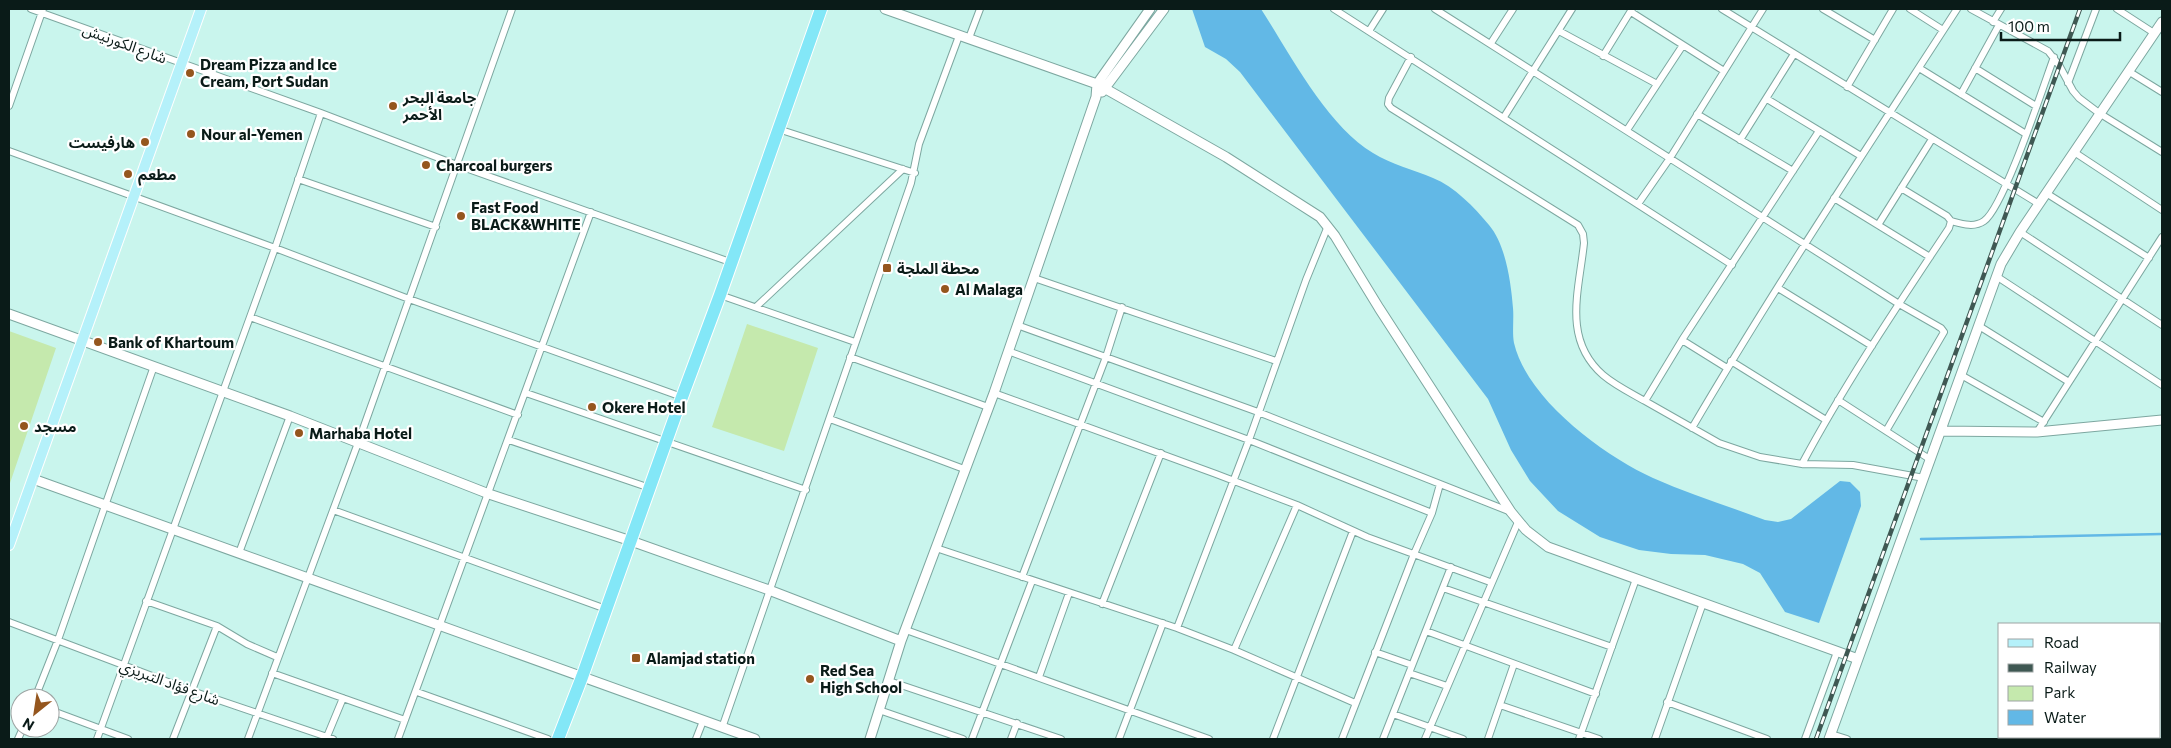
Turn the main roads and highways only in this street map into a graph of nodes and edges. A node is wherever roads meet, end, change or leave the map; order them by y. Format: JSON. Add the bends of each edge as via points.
{"nodes":[{"id":1,"x":201,"y":9,"type":"edge"},
{"id":2,"x":821,"y":9,"type":"edge"},
{"id":3,"x":9,"y":545,"type":"edge"},
{"id":4,"x":558,"y":739,"type":"edge"}],
"edges":[{"from":1,"to":3,"type":"main road"},
{"from":2,"to":4,"type":"highway"}]}
